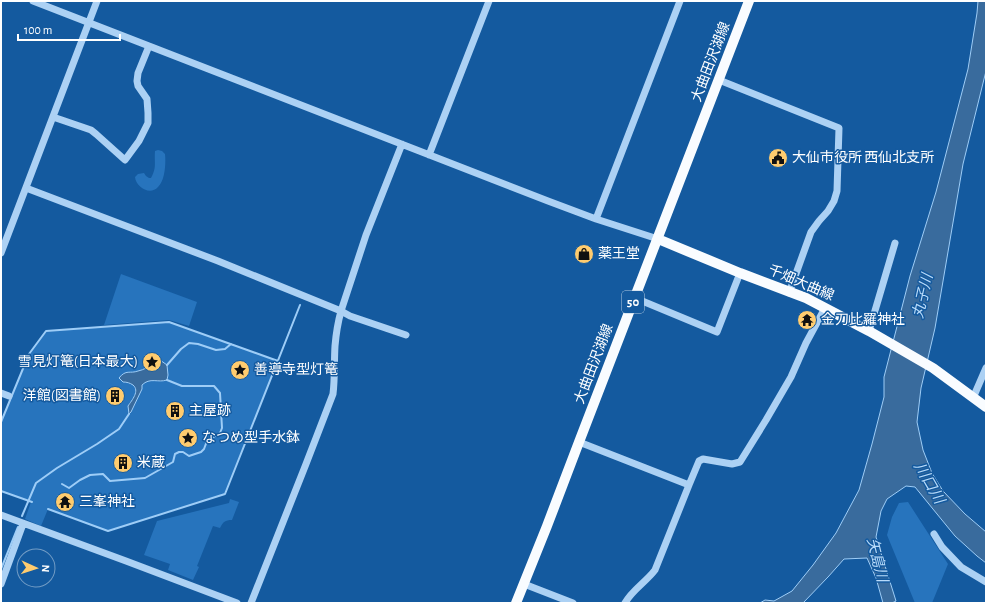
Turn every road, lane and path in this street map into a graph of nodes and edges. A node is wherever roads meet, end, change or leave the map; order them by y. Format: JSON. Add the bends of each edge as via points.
{"nodes":[{"id":1,"x":33,"y":1,"type":"edge"},
{"id":2,"x":97,"y":1,"type":"edge"},
{"id":3,"x":489,"y":1,"type":"edge"},
{"id":4,"x":680,"y":1,"type":"edge"},
{"id":5,"x":749,"y":1,"type":"edge"},
{"id":6,"x":88,"y":23,"type":"junction"},
{"id":7,"x":149,"y":46,"type":"junction"},
{"id":8,"x":719,"y":80,"type":"junction"},
{"id":9,"x":53,"y":116,"type":"junction"},
{"id":10,"x":402,"y":144,"type":"junction"},
{"id":11,"x":429,"y":155,"type":"junction"},
{"id":12,"x":26,"y":188,"type":"junction"},
{"id":13,"x":596,"y":219,"type":"junction"},
{"id":14,"x":658,"y":239,"type":"junction"},
{"id":15,"x":895,"y":243,"type":"dead end"},
{"id":16,"x":1,"y":253,"type":"edge"},
{"id":17,"x":740,"y":273,"type":"junction"},
{"id":18,"x":790,"y":292,"type":"junction"},
{"id":19,"x":635,"y":298,"type":"junction"},
{"id":20,"x":825,"y":308,"type":"junction"},
{"id":21,"x":341,"y":311,"type":"junction"},
{"id":22,"x":869,"y":330,"type":"junction"},
{"id":23,"x":406,"y":335,"type":"dead end"},
{"id":24,"x":986,"y":368,"type":"edge"},
{"id":25,"x":1,"y":393,"type":"edge"},
{"id":26,"x":9,"y":396,"type":"dead end"},
{"id":27,"x":973,"y":398,"type":"junction"},
{"id":28,"x":986,"y":407,"type":"edge"},
{"id":29,"x":579,"y":442,"type":"junction"},
{"id":30,"x":689,"y":485,"type":"junction"},
{"id":31,"x":1,"y":515,"type":"edge"},
{"id":32,"x":23,"y":524,"type":"junction"},
{"id":33,"x":934,"y":534,"type":"dead end"},
{"id":34,"x":986,"y":582,"type":"edge"},
{"id":35,"x":1,"y":584,"type":"edge"},
{"id":36,"x":524,"y":584,"type":"junction"},
{"id":37,"x":237,"y":603,"type":"edge"},
{"id":38,"x":251,"y":603,"type":"edge"},
{"id":39,"x":516,"y":603,"type":"edge"},
{"id":40,"x":573,"y":603,"type":"edge"},
{"id":41,"x":625,"y":603,"type":"edge"}],
"edges":[{"from":1,"to":6,"type":"street"},
{"from":2,"to":6,"type":"street"},
{"from":3,"to":11,"type":"street"},
{"from":4,"to":13,"type":"street"},
{"from":5,"to":8,"type":"main road","name":"大曲田沢湖線","number":"50"},
{"from":6,"to":7,"type":"street"},
{"from":6,"to":9,"type":"street"},
{"from":7,"to":9,"type":"street","via":[[138,73],[138,86],[147,99],[148,123],[125,160],[91,130]]},
{"from":7,"to":10,"type":"street"},
{"from":8,"to":14,"type":"main road","name":"大曲田沢湖線","number":"50"},
{"from":8,"to":18,"type":"street","via":[[840,128],[834,201],[811,232]]},
{"from":9,"to":12,"type":"street"},
{"from":10,"to":11,"type":"street"},
{"from":10,"to":21,"type":"street","via":[[366,235]]},
{"from":11,"to":13,"type":"street"},
{"from":12,"to":16,"type":"street"},
{"from":12,"to":21,"type":"street"},
{"from":13,"to":14,"type":"street"},
{"from":14,"to":17,"type":"main road","name":"千畑大曲線"},
{"from":14,"to":19,"type":"main road","name":"大曲田沢湖線","number":"50"},
{"from":15,"to":22,"type":"street"},
{"from":17,"to":18,"type":"main road","name":"千畑大曲線"},
{"from":17,"to":19,"type":"street","via":[[717,332]]},
{"from":18,"to":20,"type":"main road","name":"千畑大曲線"},
{"from":19,"to":29,"type":"main road","name":"大曲田沢湖線","number":"50"},
{"from":20,"to":22,"type":"main road","name":"千畑大曲線"},
{"from":20,"to":30,"type":"street","via":[[791,377],[740,462],[732,464],[703,459],[699,461]]},
{"from":21,"to":23,"type":"street"},
{"from":21,"to":38,"type":"street","via":[[337,324],[333,394]]},
{"from":22,"to":27,"type":"main road","name":"千畑大曲線","via":[[933,368]]},
{"from":24,"to":27,"type":"street"},
{"from":25,"to":26,"type":"street"},
{"from":27,"to":28,"type":"main road","name":"千畑大曲線"},
{"from":29,"to":30,"type":"street"},
{"from":29,"to":36,"type":"main road","name":"大曲田沢湖線","number":"50"},
{"from":30,"to":41,"type":"street","via":[[655,570]]},
{"from":31,"to":32,"type":"street"},
{"from":32,"to":35,"type":"street"},
{"from":32,"to":37,"type":"street"},
{"from":33,"to":34,"type":"street","via":[[942,547],[961,567]]},
{"from":36,"to":39,"type":"main road","name":"大曲田沢湖線","number":"50"},
{"from":36,"to":40,"type":"street"}]}
